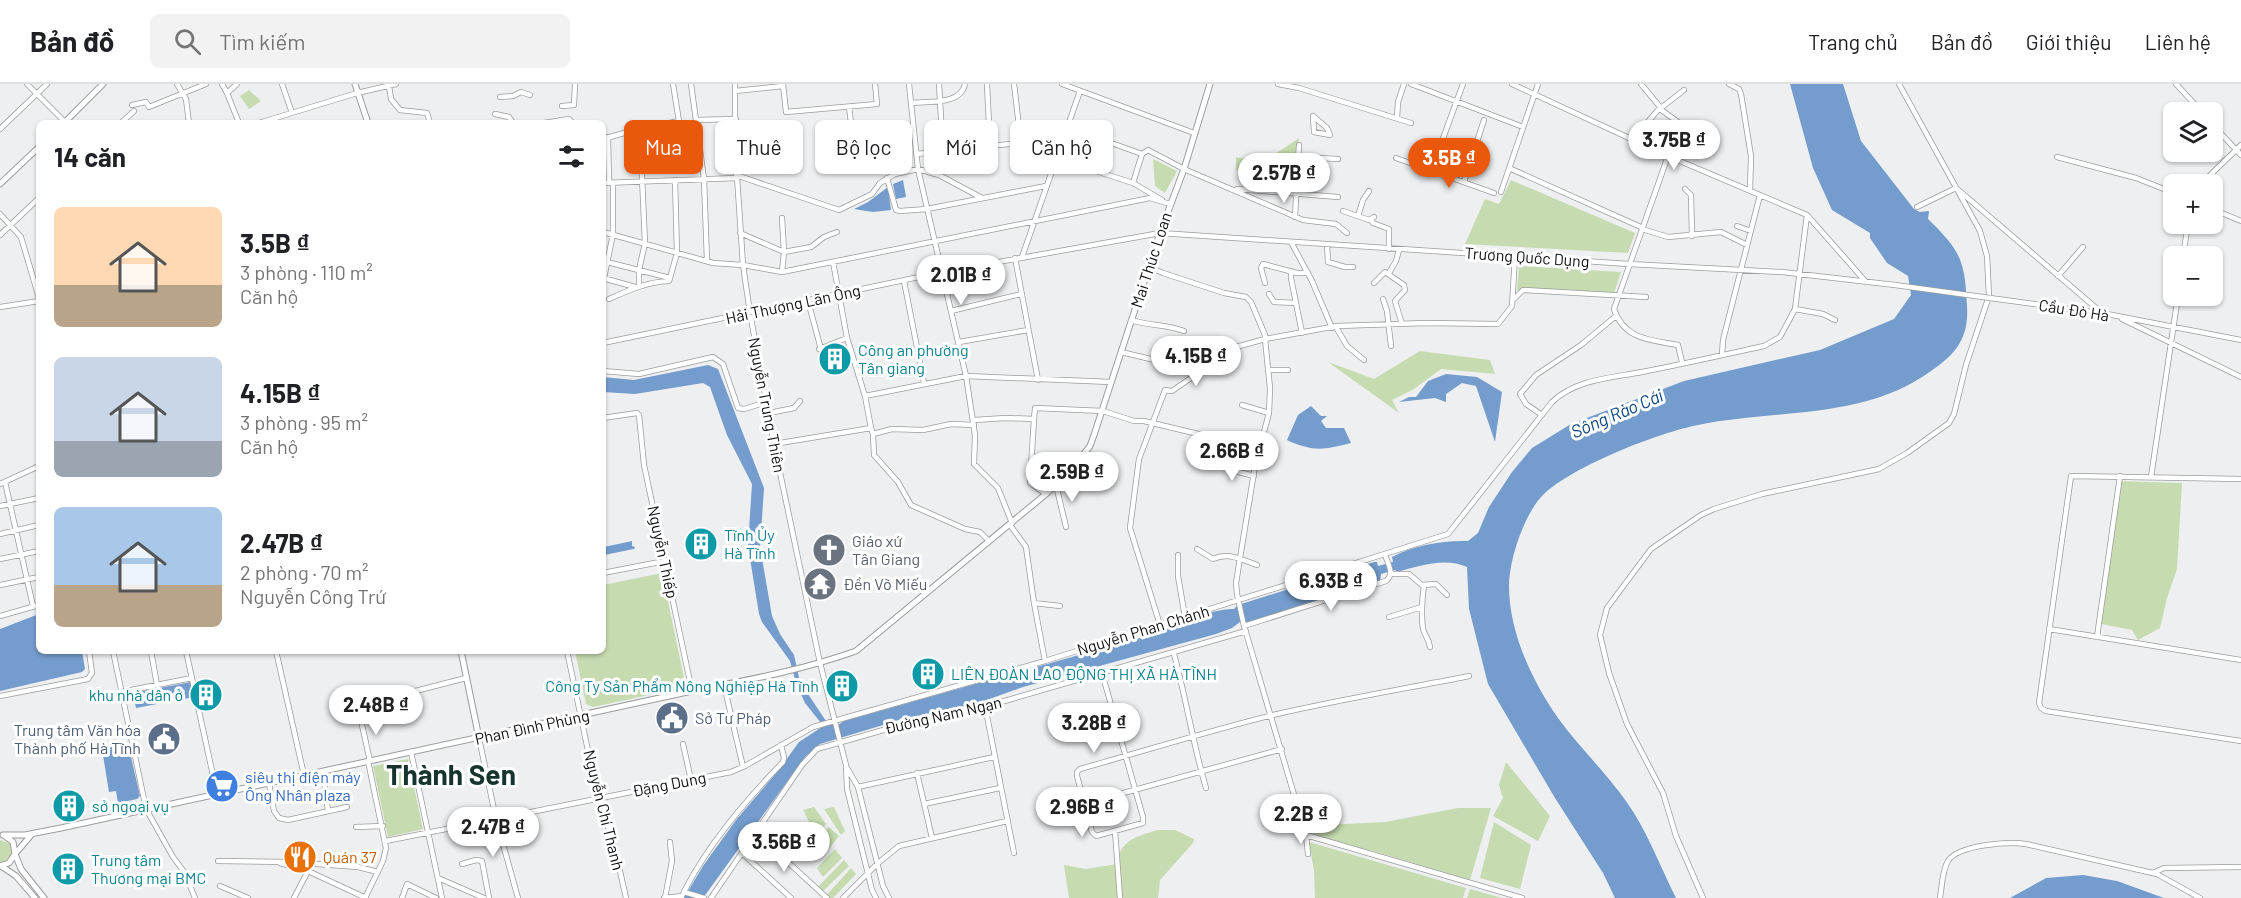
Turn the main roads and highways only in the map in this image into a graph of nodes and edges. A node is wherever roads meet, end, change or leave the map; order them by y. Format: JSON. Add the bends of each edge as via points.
{"nodes":[{"id":1,"x":103,"y":84,"type":"edge"},
{"id":2,"x":355,"y":84,"type":"edge"},
{"id":3,"x":1210,"y":84,"type":"edge"},
{"id":4,"x":67,"y":120,"type":"edge"},
{"id":5,"x":367,"y":120,"type":"edge"},
{"id":6,"x":36,"y":150,"type":"edge"},
{"id":7,"x":0,"y":184,"type":"edge"},
{"id":8,"x":461,"y":654,"type":"edge"},
{"id":9,"x":820,"y":663,"type":"joint"},
{"id":10,"x":479,"y":738,"type":"junction"},
{"id":11,"x":32,"y":834,"type":"junction"},
{"id":12,"x":2,"y":835,"type":"edge"},
{"id":13,"x":15,"y":854,"type":"junction"},
{"id":14,"x":1,"y":866,"type":"edge"},
{"id":15,"x":35,"y":898,"type":"edge"},
{"id":16,"x":44,"y":898,"type":"edge"}],
"edges":[{"from":1,"to":4,"type":"main road"},
{"from":2,"to":5,"type":"main road"},
{"from":3,"to":9,"type":"main road","name":"Mai Thúc Loan","via":[[1090,446],[1046,494],[856,651]]},
{"from":6,"to":7,"type":"main road"},
{"from":8,"to":10,"type":"main road"},
{"from":9,"to":10,"type":"main road","name":"Phan Đình Phùng"},
{"from":10,"to":11,"type":"main road","name":"Phan Đình Phùng"},
{"from":11,"to":12,"type":"main road","name":"Phan Đình Phùng"},
{"from":11,"to":13,"type":"main road"},
{"from":12,"to":13,"type":"main road","via":[[13,842]]},
{"from":13,"to":14,"type":"main road"},
{"from":13,"to":16,"type":"main road","via":[[21,869]]},
{"from":14,"to":15,"type":"main road"}]}
